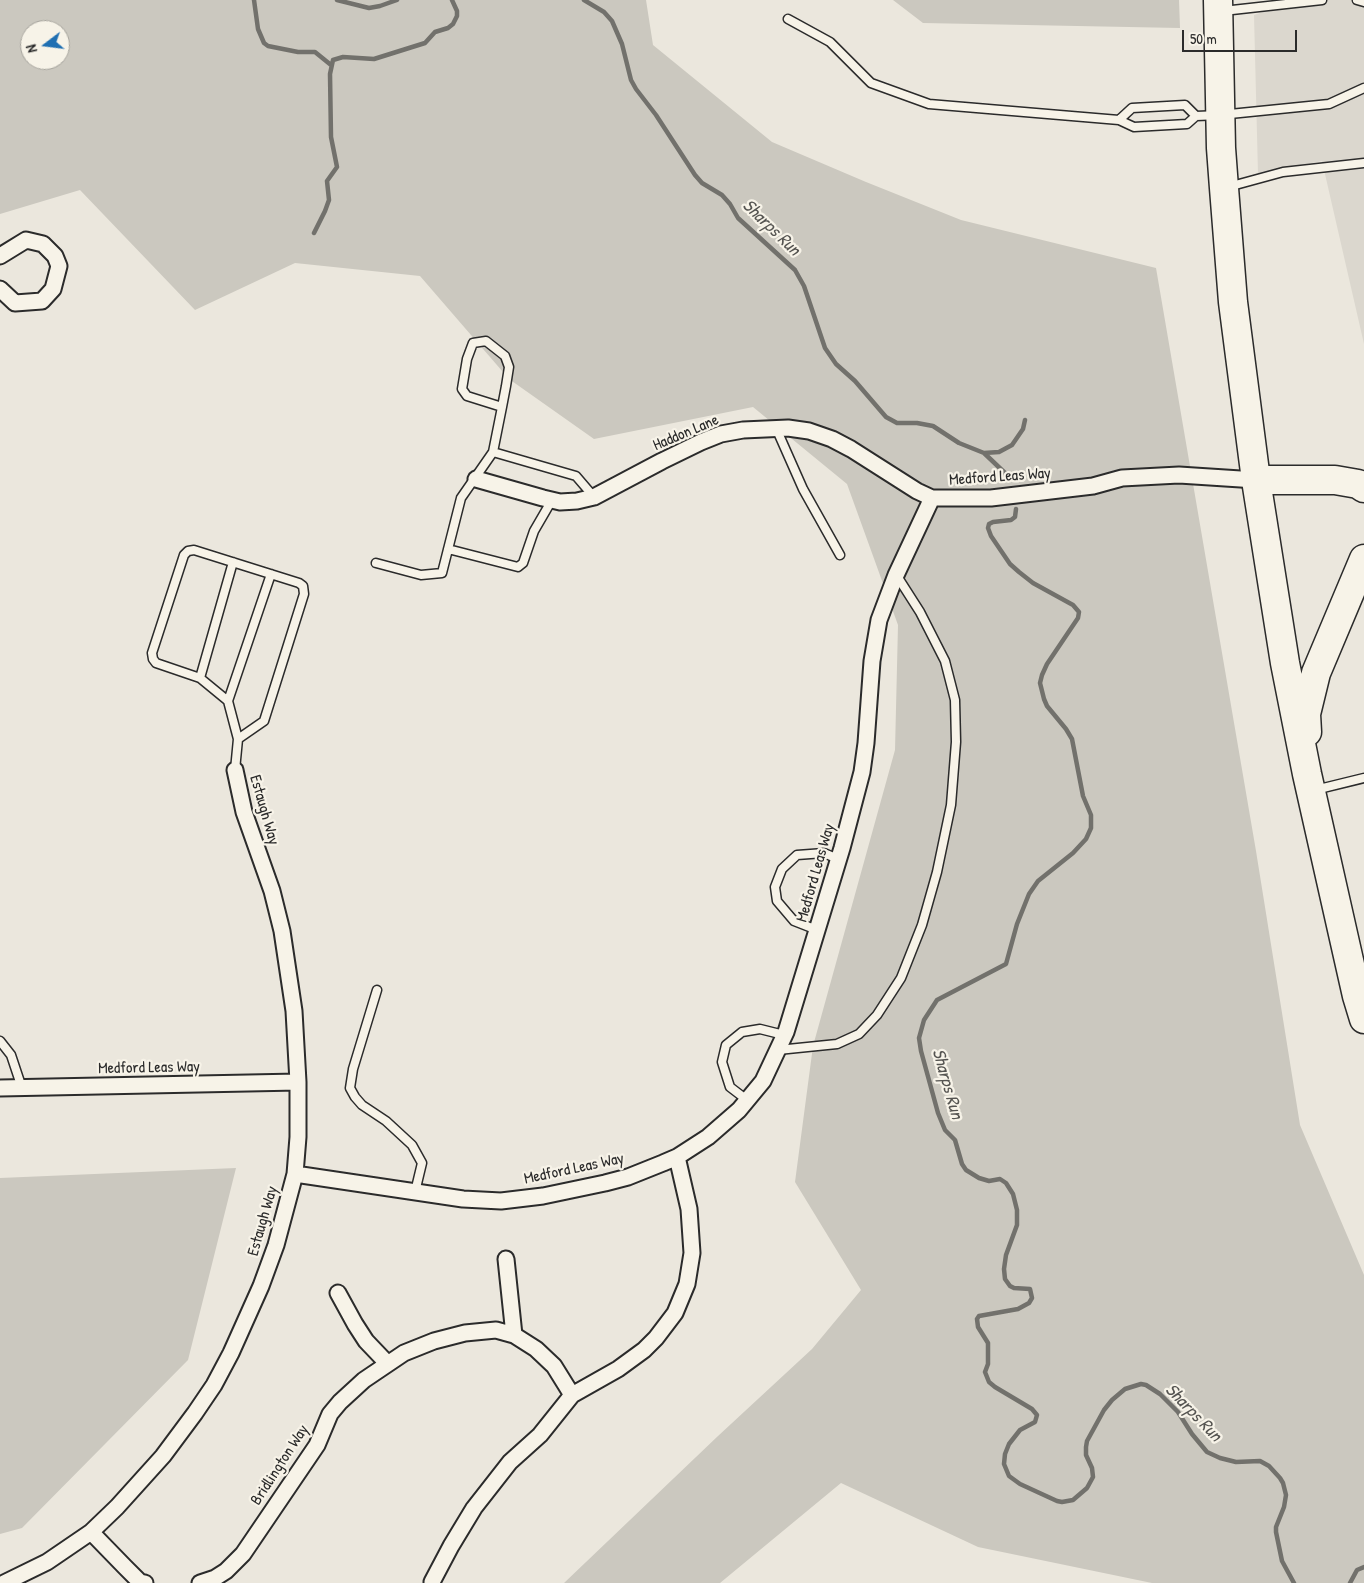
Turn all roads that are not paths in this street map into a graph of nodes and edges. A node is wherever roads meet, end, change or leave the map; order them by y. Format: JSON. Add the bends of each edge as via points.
{"nodes":[{"id":1,"x":1322,"y":0,"type":"edge"},
{"id":2,"x":1357,"y":0,"type":"edge"},
{"id":3,"x":1364,"y":2,"type":"edge"},
{"id":4,"x":1218,"y":6,"type":"edge"},
{"id":5,"x":788,"y":19,"type":"dead end"},
{"id":6,"x":1364,"y":88,"type":"edge"},
{"id":7,"x":1208,"y":116,"type":"junction"},
{"id":8,"x":1119,"y":120,"type":"junction"},
{"id":9,"x":1364,"y":163,"type":"edge"},
{"id":10,"x":1224,"y":188,"type":"junction"},
{"id":11,"x":0,"y":256,"type":"edge"},
{"id":12,"x":0,"y":289,"type":"edge"},
{"id":13,"x":502,"y":407,"type":"junction"},
{"id":14,"x":776,"y":428,"type":"junction"},
{"id":15,"x":493,"y":452,"type":"junction"},
{"id":16,"x":476,"y":479,"type":"junction"},
{"id":17,"x":1256,"y":480,"type":"junction"},
{"id":18,"x":1364,"y":488,"type":"edge"},
{"id":19,"x":594,"y":497,"type":"junction"},
{"id":20,"x":932,"y":498,"type":"junction"},
{"id":21,"x":552,"y":500,"type":"junction"},
{"id":22,"x":448,"y":549,"type":"junction"},
{"id":23,"x":840,"y":555,"type":"dead end"},
{"id":24,"x":1364,"y":559,"type":"edge"},
{"id":25,"x":233,"y":562,"type":"junction"},
{"id":26,"x":376,"y":564,"type":"dead end"},
{"id":27,"x":271,"y":574,"type":"junction"},
{"id":28,"x":896,"y":575,"type":"junction"},
{"id":29,"x":200,"y":678,"type":"junction"},
{"id":30,"x":228,"y":701,"type":"junction"},
{"id":31,"x":238,"y":739,"type":"junction"},
{"id":32,"x":235,"y":770,"type":"joint"},
{"id":33,"x":1364,"y":778,"type":"edge"},
{"id":34,"x":1309,"y":782,"type":"junction"},
{"id":35,"x":838,"y":859,"type":"junction"},
{"id":36,"x":817,"y":930,"type":"junction"},
{"id":37,"x":377,"y":990,"type":"dead end"},
{"id":38,"x":1364,"y":1020,"type":"edge"},
{"id":39,"x":784,"y":1035,"type":"junction"},
{"id":40,"x":0,"y":1041,"type":"edge"},
{"id":41,"x":778,"y":1050,"type":"junction"},
{"id":42,"x":298,"y":1082,"type":"junction"},
{"id":43,"x":0,"y":1088,"type":"edge"},
{"id":44,"x":22,"y":1088,"type":"junction"},
{"id":45,"x":747,"y":1100,"type":"junction"},
{"id":46,"x":676,"y":1157,"type":"junction"},
{"id":47,"x":295,"y":1174,"type":"junction"},
{"id":48,"x":416,"y":1192,"type":"junction"},
{"id":49,"x":506,"y":1258,"type":"dead end"},
{"id":50,"x":338,"y":1294,"type":"dead end"},
{"id":51,"x":514,"y":1335,"type":"junction"},
{"id":52,"x":387,"y":1363,"type":"junction"},
{"id":53,"x":572,"y":1395,"type":"junction"},
{"id":54,"x":91,"y":1532,"type":"junction"},
{"id":55,"x":432,"y":1582,"type":"edge"},
{"id":56,"x":4,"y":1583,"type":"edge"},
{"id":57,"x":142,"y":1583,"type":"edge"},
{"id":58,"x":200,"y":1583,"type":"edge"}],
"edges":[{"from":1,"to":4,"type":"lane"},
{"from":2,"to":3,"type":"lane"},
{"from":4,"to":7,"type":"highway"},
{"from":5,"to":8,"type":"lane","via":[[830,42],[871,83],[930,104]]},
{"from":6,"to":7,"type":"lane","via":[[1329,104]]},
{"from":7,"to":8,"type":"lane","via":[[1187,124],[1134,127]]},
{"from":7,"to":8,"type":"lane","via":[[1184,106],[1132,108]]},
{"from":7,"to":10,"type":"highway"},
{"from":9,"to":10,"type":"lane","via":[[1283,172]]},
{"from":10,"to":17,"type":"highway","via":[[1233,302]]},
{"from":11,"to":12,"type":"street","via":[[26,240],[43,244],[55,256],[59,266],[53,289],[42,301],[15,303]]},
{"from":13,"to":13,"type":"lane","via":[[509,367],[505,356],[486,342],[473,343],[462,389],[467,396]]},
{"from":13,"to":15,"type":"lane"},
{"from":14,"to":19,"type":"street","name":"Haddon Lane","via":[[743,430],[708,440]]},
{"from":14,"to":20,"type":"street","name":"Haddon Lane","via":[[832,439]]},
{"from":14,"to":23,"type":"lane","via":[[803,489]]},
{"from":15,"to":16,"type":"lane"},
{"from":15,"to":19,"type":"lane","via":[[576,476]]},
{"from":16,"to":21,"type":"street","name":"Haddon Lane"},
{"from":16,"to":22,"type":"lane","via":[[461,498]]},
{"from":17,"to":18,"type":"highway","via":[[1335,480]]},
{"from":17,"to":20,"type":"street","name":"Medford Leas Way","via":[[1170,475],[1122,478],[1093,486],[991,498]]},
{"from":17,"to":34,"type":"highway","via":[[1285,663]]},
{"from":19,"to":21,"type":"street","name":"Haddon Lane","via":[[560,502]]},
{"from":20,"to":28,"type":"street","name":"Medford Leas Way"},
{"from":21,"to":22,"type":"lane","via":[[534,531],[523,563],[518,567]]},
{"from":22,"to":26,"type":"lane","via":[[442,573],[421,575]]},
{"from":24,"to":34,"type":"highway","via":[[1316,673],[1306,714]]},
{"from":25,"to":27,"type":"lane"},
{"from":25,"to":29,"type":"lane"},
{"from":25,"to":29,"type":"lane","via":[[194,550],[184,555],[152,653],[156,663]]},
{"from":27,"to":30,"type":"lane"},
{"from":27,"to":31,"type":"lane","via":[[299,583],[304,594],[264,721]]},
{"from":28,"to":35,"type":"street","name":"Medford Leas Way","via":[[878,628],[862,772]]},
{"from":28,"to":41,"type":"lane","via":[[920,612],[945,661],[955,700],[952,805],[937,872],[919,934],[900,978],[878,1015],[859,1034],[837,1044]]},
{"from":29,"to":30,"type":"lane"},
{"from":30,"to":31,"type":"lane"},
{"from":31,"to":32,"type":"lane"},
{"from":32,"to":42,"type":"street","name":"Estaugh Way","via":[[244,812],[272,891],[282,931],[294,1011]]},
{"from":33,"to":34,"type":"lane"},
{"from":34,"to":38,"type":"highway"},
{"from":35,"to":36,"type":"street","name":"Medford Leas Way"},
{"from":35,"to":36,"type":"lane","via":[[824,853],[797,855],[782,869],[775,887],[777,901],[794,921]]},
{"from":36,"to":39,"type":"street","name":"Medford Leas Way"},
{"from":37,"to":48,"type":"lane","via":[[350,1088],[362,1105],[412,1145],[422,1163]]},
{"from":39,"to":41,"type":"street","name":"Medford Leas Way"},
{"from":39,"to":45,"type":"lane","via":[[760,1029],[742,1032],[726,1045],[722,1062],[730,1087]]},
{"from":40,"to":44,"type":"lane","via":[[11,1055]]},
{"from":41,"to":45,"type":"street","name":"Medford Leas Way","via":[[763,1081]]},
{"from":42,"to":44,"type":"street","name":"Medford Leas Way"},
{"from":42,"to":47,"type":"street","name":"Estaugh Way"},
{"from":43,"to":44,"type":"street","name":"Medford Leas Way"},
{"from":45,"to":46,"type":"street","name":"Medford Leas Way","via":[[708,1137]]},
{"from":46,"to":48,"type":"street","name":"Medford Leas Way","via":[[628,1177],[543,1196],[501,1201]]},
{"from":46,"to":53,"type":"street","via":[[689,1209],[692,1238],[690,1268],[682,1298],[670,1319],[644,1350]]},
{"from":47,"to":48,"type":"street","name":"Medford Leas Way"},
{"from":47,"to":54,"type":"street","name":"Estaugh Way","via":[[261,1286],[232,1353],[214,1385],[163,1456]]},
{"from":49,"to":51,"type":"street"},
{"from":50,"to":52,"type":"street","via":[[362,1335]]},
{"from":51,"to":52,"type":"street","name":"Bridlington Way","via":[[496,1330],[465,1333],[419,1347]]},
{"from":51,"to":53,"type":"street","name":"Bridlington Way","via":[[554,1366]]},
{"from":52,"to":58,"type":"street","name":"Bridlington Way","via":[[351,1390],[330,1414],[317,1445],[243,1554],[226,1571]]},
{"from":53,"to":55,"type":"street","via":[[540,1435],[510,1462],[482,1495]]},
{"from":54,"to":56,"type":"street","name":"Estaugh Way","via":[[48,1562]]},
{"from":54,"to":57,"type":"street"}]}
